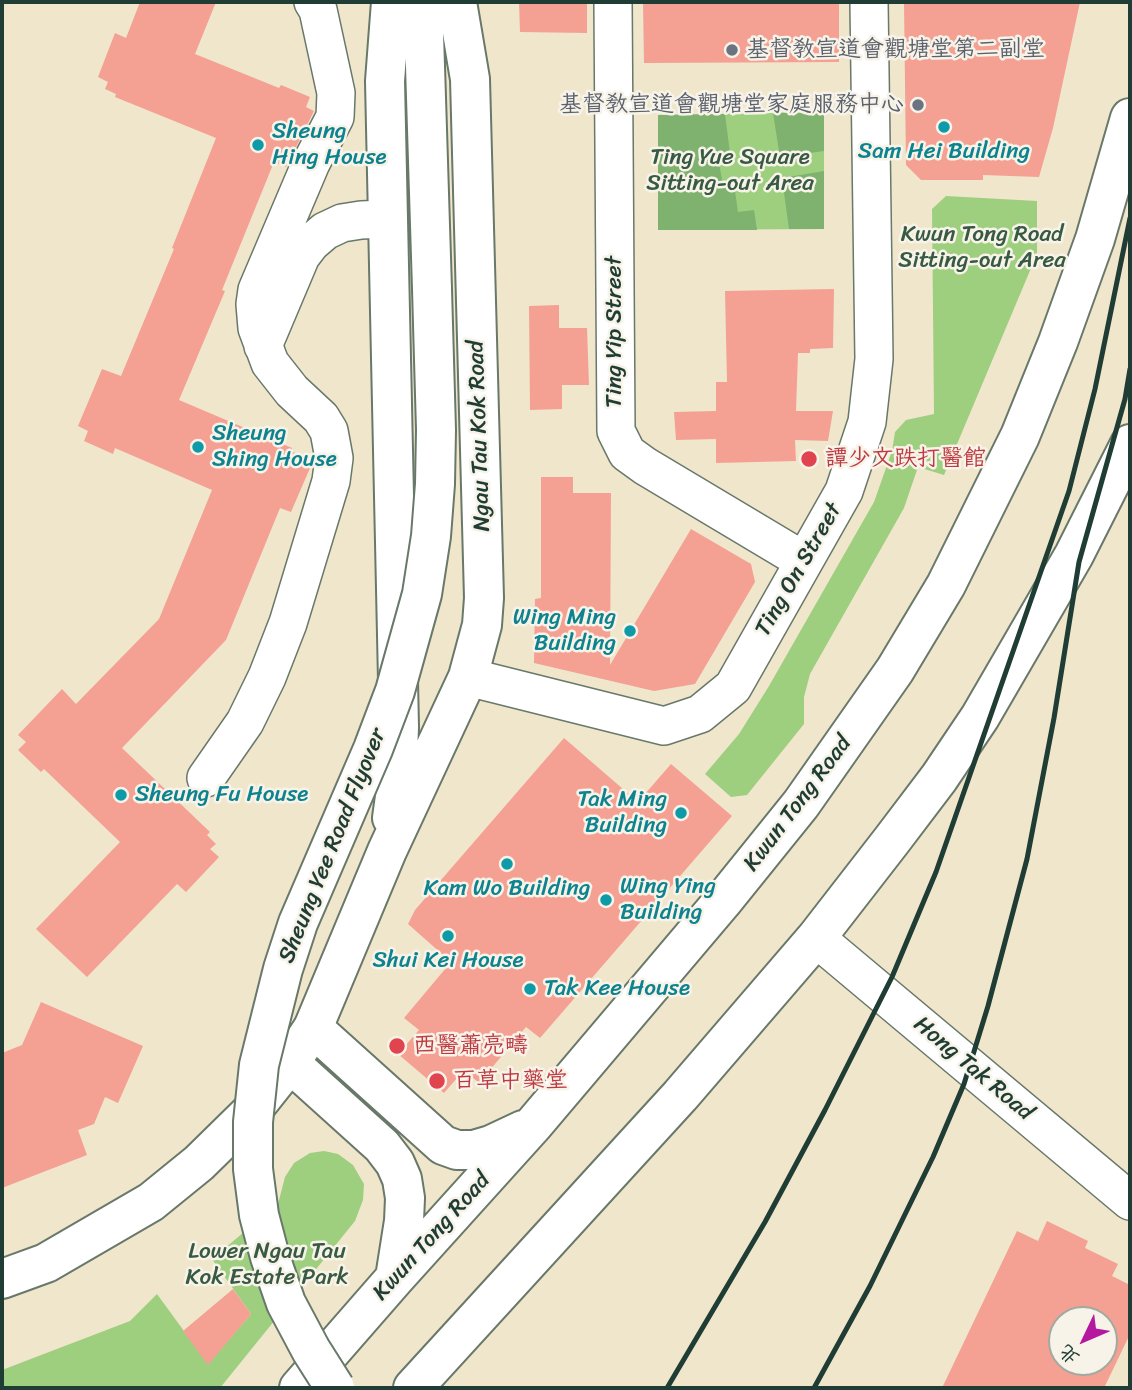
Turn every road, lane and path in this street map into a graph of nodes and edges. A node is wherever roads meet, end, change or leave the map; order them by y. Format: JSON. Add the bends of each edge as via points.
{"nodes":[{"id":1,"x":313,"y":2,"type":"edge"},
{"id":2,"x":391,"y":2,"type":"edge"},
{"id":3,"x":423,"y":2,"type":"edge"},
{"id":4,"x":457,"y":2,"type":"edge"},
{"id":5,"x":613,"y":2,"type":"edge"},
{"id":6,"x":869,"y":2,"type":"edge"},
{"id":7,"x":1130,"y":118,"type":"edge"},
{"id":8,"x":388,"y":219,"type":"junction"},
{"id":9,"x":263,"y":346,"type":"junction"},
{"id":10,"x":1130,"y":444,"type":"edge"},
{"id":11,"x":804,"y":561,"type":"junction"},
{"id":12,"x":468,"y":677,"type":"junction"},
{"id":13,"x":206,"y":778,"type":"dead end"},
{"id":14,"x":387,"y":851,"type":"junction"},
{"id":15,"x":816,"y":938,"type":"junction"},
{"id":16,"x":313,"y":1028,"type":"junction"},
{"id":17,"x":290,"y":1063,"type":"junction"},
{"id":18,"x":534,"y":1125,"type":"junction"},
{"id":19,"x":1130,"y":1201,"type":"edge"},
{"id":20,"x":395,"y":1278,"type":"junction"},
{"id":21,"x":2,"y":1279,"type":"edge"},
{"id":22,"x":299,"y":1388,"type":"edge"},
{"id":23,"x":335,"y":1388,"type":"edge"},
{"id":24,"x":413,"y":1388,"type":"edge"}],
"edges":[{"from":1,"to":9,"type":"street","via":[[337,105],[257,290],[257,328]]},
{"from":2,"to":8,"type":"main road","name":"Ngau Tau Kok Road","via":[[385,81]]},
{"from":3,"to":23,"type":"main road","name":"Sheung Yee Road Flyover","bridge":true,"via":[[436,430],[431,536],[422,594],[394,691],[282,969],[259,1065],[253,1122],[253,1169],[270,1257],[286,1303]]},
{"from":4,"to":12,"type":"main road","name":"Ngau Tau Kok Road","via":[[470,79],[484,598]]},
{"from":5,"to":11,"type":"street","name":"Ting Yip Street","via":[[616,431],[627,453],[645,466]]},
{"from":6,"to":11,"type":"street","name":"Ting On Street","via":[[874,359],[870,406],[844,491]]},
{"from":7,"to":18,"type":"main road","name":"Kwun Tong Road","via":[[1096,239],[1053,355],[1020,436],[930,614],[801,804]]},
{"from":8,"to":9,"type":"street","via":[[342,223],[311,243],[301,256]]},
{"from":8,"to":14,"type":"main road","name":"Ngau Tau Kok Road","via":[[399,727]]},
{"from":9,"to":13,"type":"street","via":[[280,378],[329,431],[334,458],[331,481],[267,677],[244,722]]},
{"from":10,"to":15,"type":"main road","via":[[1074,555],[980,717],[932,788]]},
{"from":11,"to":12,"type":"street","name":"Ting On Street","via":[[733,687],[700,714],[664,726]]},
{"from":12,"to":14,"type":"main road","name":"Ngau Tau Kok Road"},
{"from":14,"to":16,"type":"main road","name":"Ngau Tau Kok Road"},
{"from":15,"to":19,"type":"street","name":"Hong Tak Road"},
{"from":15,"to":24,"type":"main road","via":[[680,1096]]},
{"from":16,"to":17,"type":"main road","name":"Ngau Tau Kok Road"},
{"from":16,"to":18,"type":"main road","via":[[443,1145],[474,1150]]},
{"from":17,"to":20,"type":"main road","via":[[395,1163],[405,1198]]},
{"from":17,"to":21,"type":"main road","name":"Ngau Tau Kok Road","via":[[251,1112],[151,1202],[46,1263]]},
{"from":18,"to":20,"type":"main road","name":"Kwun Tong Road"},
{"from":20,"to":22,"type":"main road","name":"Kwun Tong Road"}]}
